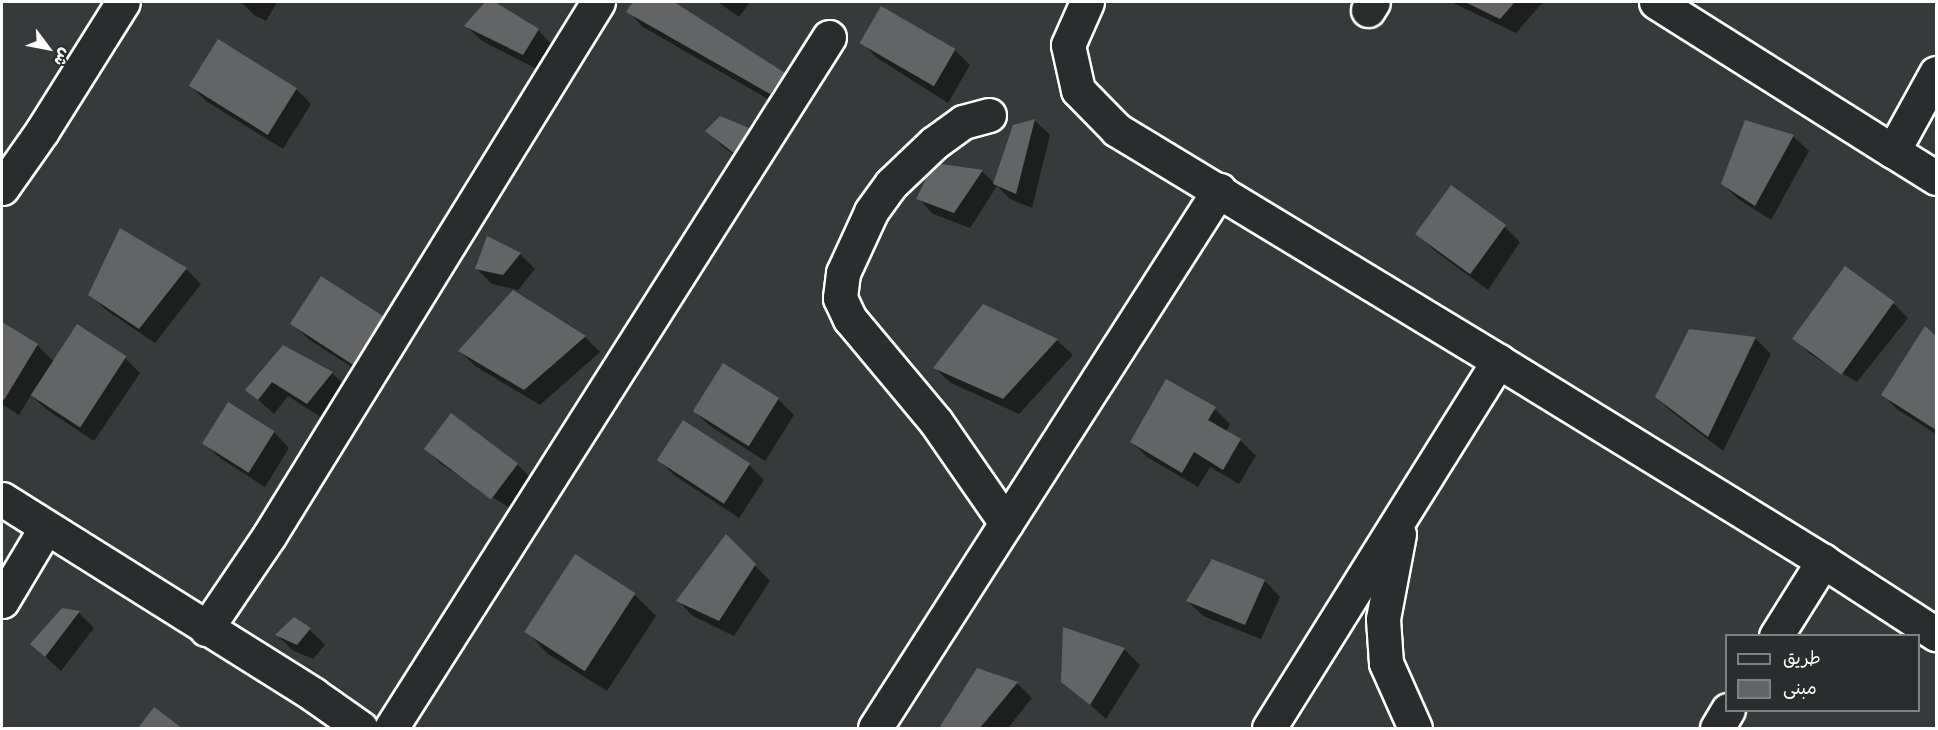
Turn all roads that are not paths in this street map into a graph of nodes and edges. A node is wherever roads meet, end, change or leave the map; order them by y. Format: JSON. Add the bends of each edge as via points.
{"nodes":[{"id":1,"x":123,"y":2,"type":"edge"},
{"id":2,"x":598,"y":2,"type":"edge"},
{"id":3,"x":1087,"y":2,"type":"edge"},
{"id":4,"x":1672,"y":6,"type":"edge"},
{"id":5,"x":829,"y":37,"type":"dead end"},
{"id":6,"x":1936,"y":73,"type":"edge"},
{"id":7,"x":989,"y":115,"type":"dead end"},
{"id":8,"x":1893,"y":151,"type":"junction"},
{"id":9,"x":1936,"y":178,"type":"edge"},
{"id":10,"x":2,"y":188,"type":"edge"},
{"id":11,"x":1219,"y":190,"type":"junction"},
{"id":12,"x":1498,"y":360,"type":"junction"},
{"id":13,"x":2,"y":499,"type":"edge"},
{"id":14,"x":1402,"y":514,"type":"junction"},
{"id":15,"x":1006,"y":523,"type":"junction"},
{"id":16,"x":45,"y":529,"type":"junction"},
{"id":17,"x":1823,"y":561,"type":"junction"},
{"id":18,"x":2,"y":601,"type":"edge"},
{"id":19,"x":206,"y":629,"type":"junction"},
{"id":20,"x":1777,"y":634,"type":"edge"},
{"id":21,"x":1936,"y":634,"type":"edge"},
{"id":22,"x":1727,"y":712,"type":"edge"},
{"id":23,"x":361,"y":729,"type":"edge"},
{"id":24,"x":391,"y":729,"type":"edge"},
{"id":25,"x":875,"y":729,"type":"edge"},
{"id":26,"x":1269,"y":729,"type":"edge"},
{"id":27,"x":1415,"y":729,"type":"edge"},
{"id":28,"x":1717,"y":729,"type":"edge"}],
"edges":[{"from":1,"to":10,"type":"street"},
{"from":2,"to":19,"type":"street","via":[[269,536]]},
{"from":3,"to":11,"type":"street","via":[[1068,45],[1078,90],[1117,130]]},
{"from":4,"to":8,"type":"street"},
{"from":5,"to":24,"type":"street"},
{"from":6,"to":8,"type":"street"},
{"from":7,"to":15,"type":"street","via":[[963,122],[934,143],[891,184],[871,212],[843,273],[840,298],[850,319],[936,422]]},
{"from":8,"to":9,"type":"street"},
{"from":11,"to":12,"type":"street"},
{"from":11,"to":15,"type":"street"},
{"from":12,"to":14,"type":"street"},
{"from":12,"to":17,"type":"street"},
{"from":13,"to":16,"type":"street"},
{"from":14,"to":26,"type":"street"},
{"from":14,"to":27,"type":"street","via":[[1383,619],[1386,663]]},
{"from":15,"to":25,"type":"street"},
{"from":16,"to":18,"type":"street"},
{"from":16,"to":19,"type":"street"},
{"from":17,"to":20,"type":"street"},
{"from":17,"to":21,"type":"street"},
{"from":19,"to":23,"type":"street","via":[[314,695]]},
{"from":22,"to":28,"type":"street"}]}
